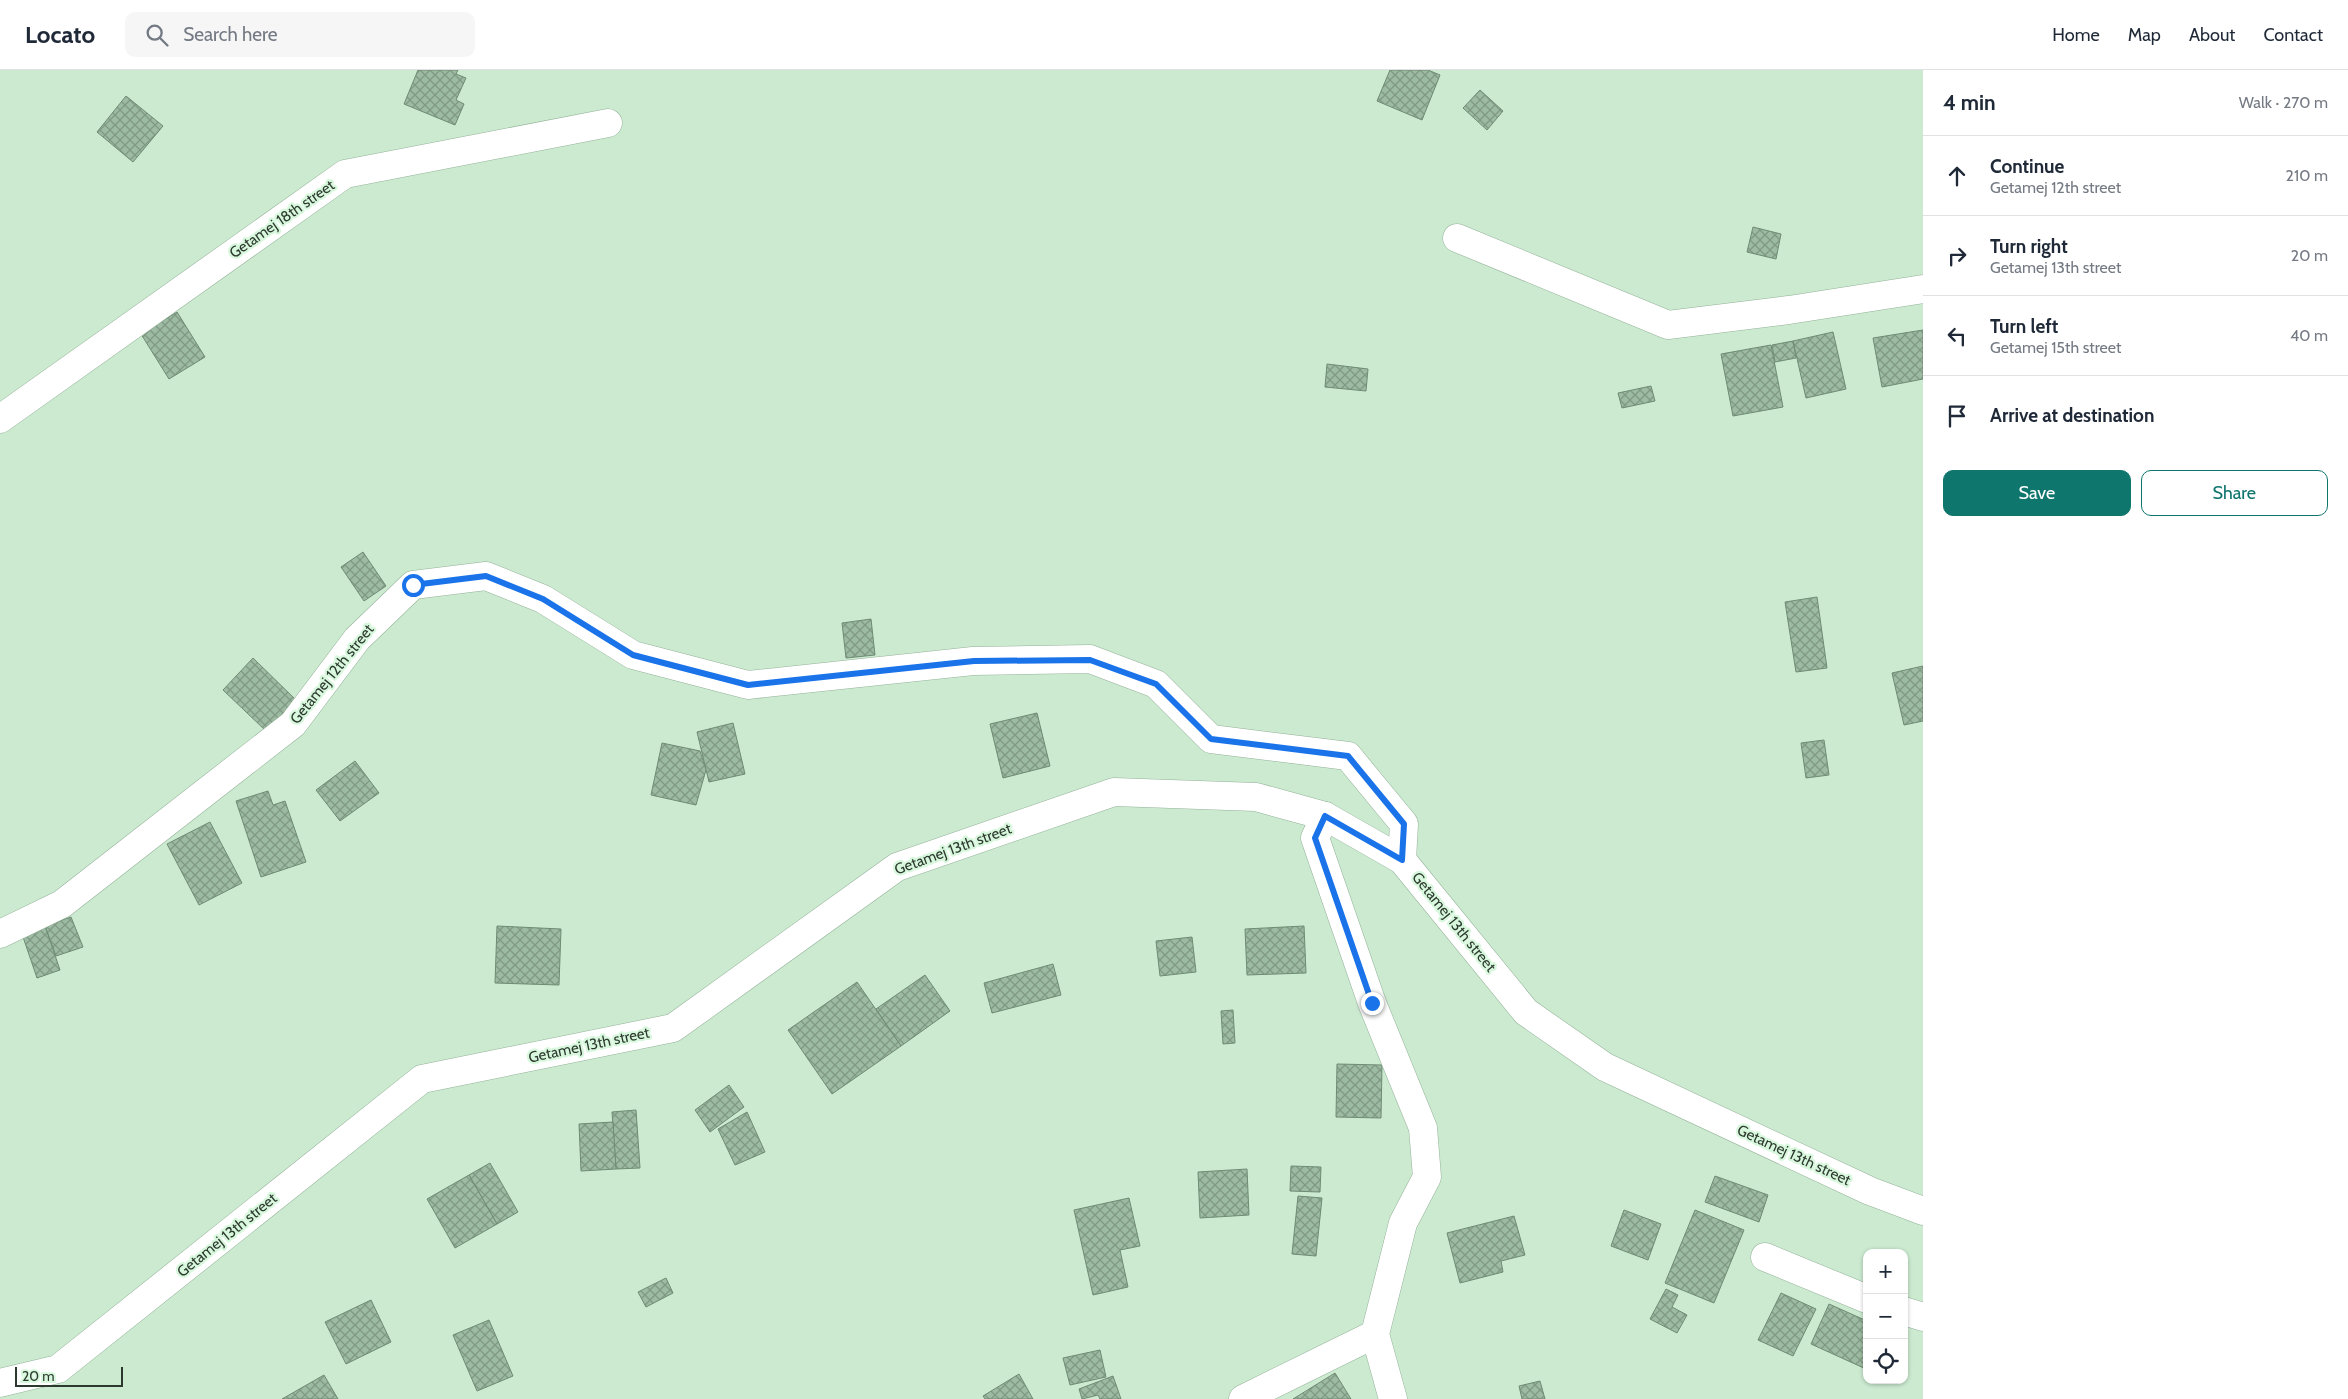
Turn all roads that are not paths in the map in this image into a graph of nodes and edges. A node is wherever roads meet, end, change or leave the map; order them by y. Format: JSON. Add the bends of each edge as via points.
{"nodes":[{"id":1,"x":608,"y":123,"type":"dead end"},
{"id":2,"x":1457,"y":238,"type":"dead end"},
{"id":3,"x":1923,"y":289,"type":"edge"},
{"id":4,"x":0,"y":419,"type":"edge"},
{"id":5,"x":1325,"y":816,"type":"junction"},
{"id":6,"x":1402,"y":860,"type":"junction"},
{"id":7,"x":0,"y":934,"type":"edge"},
{"id":8,"x":1923,"y":1211,"type":"edge"},
{"id":9,"x":1765,"y":1257,"type":"dead end"},
{"id":10,"x":1863,"y":1297,"type":"edge"},
{"id":11,"x":1908,"y":1312,"type":"edge"},
{"id":12,"x":1923,"y":1317,"type":"edge"},
{"id":13,"x":1375,"y":1334,"type":"junction"},
{"id":14,"x":0,"y":1383,"type":"edge"},
{"id":15,"x":1243,"y":1399,"type":"edge"},
{"id":16,"x":1393,"y":1399,"type":"edge"}],
"edges":[{"from":1,"to":4,"type":"street","name":"Getamej 18th street","via":[[345,174]]},
{"from":2,"to":3,"type":"street","via":[[1668,325]]},
{"from":5,"to":6,"type":"street","name":"Getamej 13th street"},
{"from":5,"to":13,"type":"street","via":[[1315,838],[1372,1003],[1422,1128],[1428,1177],[1403,1223]]},
{"from":5,"to":14,"type":"street","name":"Getamej 13th street","via":[[1256,797],[1114,792],[897,868],[673,1028],[422,1079],[58,1369]]},
{"from":6,"to":7,"type":"street","name":"Getamej 12th street","via":[[1404,824],[1348,756],[1211,739],[1156,684],[1090,660],[974,661],[748,685],[633,655],[543,599],[486,576],[413,585],[357,639],[293,724],[62,904]]},
{"from":6,"to":8,"type":"street","name":"Getamej 13th street","via":[[1526,1012],[1605,1067],[1870,1191]]},
{"from":9,"to":10,"type":"street"},
{"from":11,"to":12,"type":"street"},
{"from":13,"to":15,"type":"street"},
{"from":13,"to":16,"type":"street"}]}
